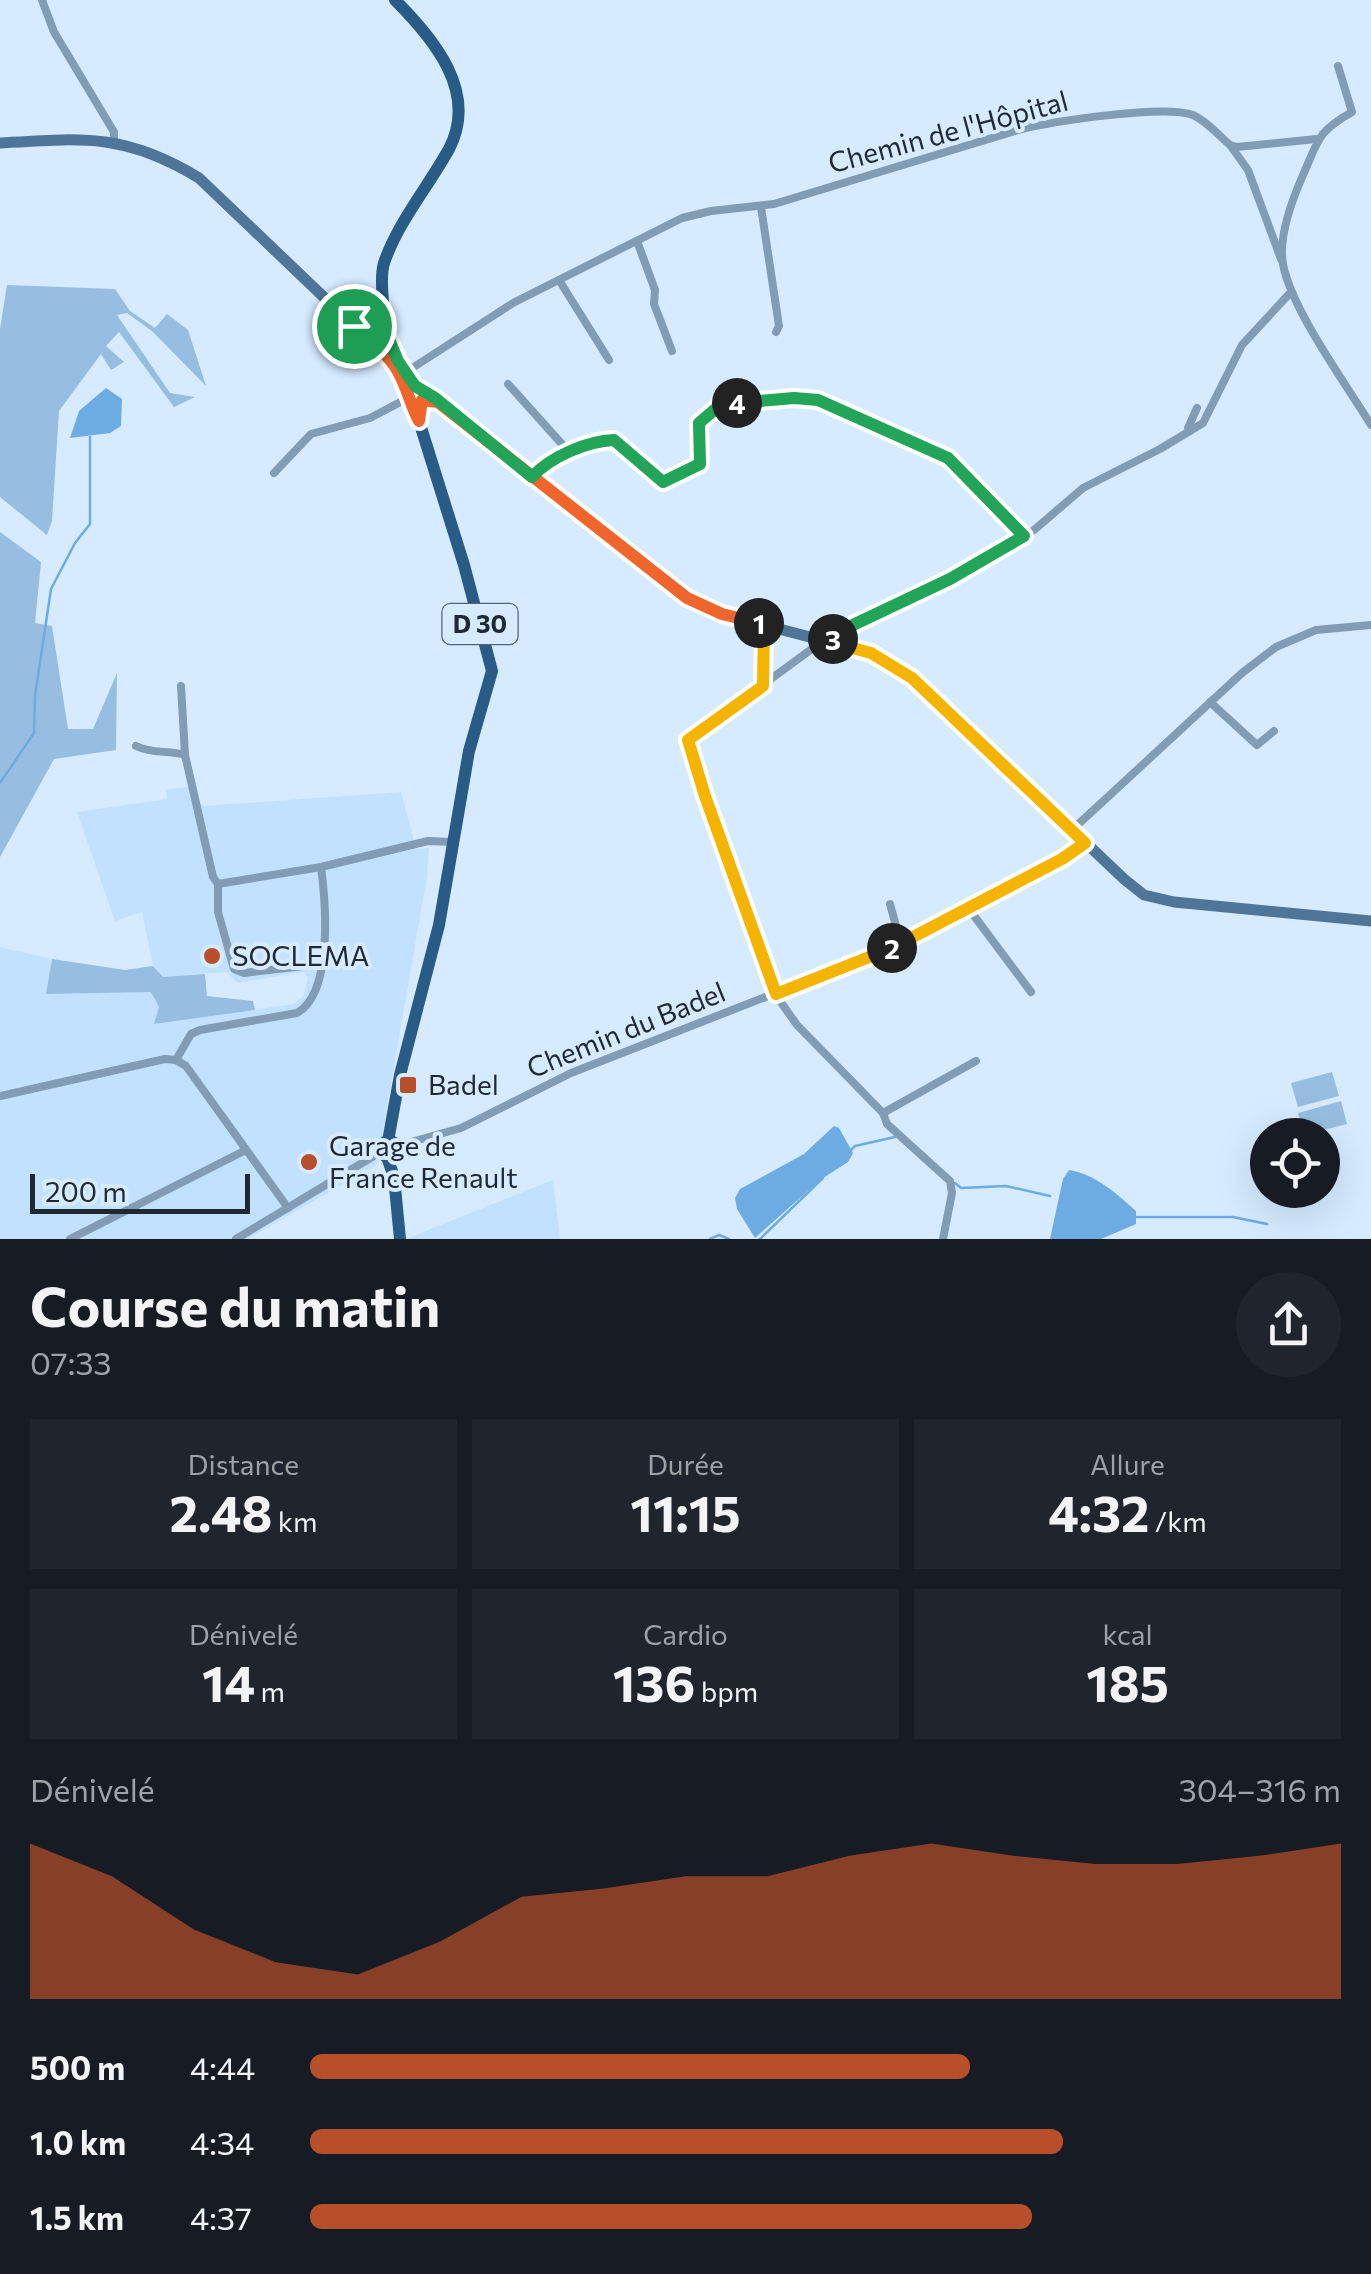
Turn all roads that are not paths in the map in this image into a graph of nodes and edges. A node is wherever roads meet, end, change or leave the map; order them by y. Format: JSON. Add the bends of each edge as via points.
{"nodes":[{"id":1,"x":42,"y":0,"type":"edge"},
{"id":2,"x":396,"y":0,"type":"edge"},
{"id":3,"x":1338,"y":66,"type":"dead end"},
{"id":4,"x":1316,"y":139,"type":"junction"},
{"id":5,"x":114,"y":141,"type":"junction"},
{"id":6,"x":0,"y":143,"type":"edge"},
{"id":7,"x":1230,"y":146,"type":"junction"},
{"id":8,"x":762,"y":207,"type":"junction"},
{"id":9,"x":636,"y":241,"type":"junction"},
{"id":10,"x":1282,"y":261,"type":"junction"},
{"id":11,"x":559,"y":280,"type":"junction"},
{"id":12,"x":1292,"y":292,"type":"junction"},
{"id":13,"x":776,"y":332,"type":"dead end"},
{"id":14,"x":380,"y":339,"type":"junction"},
{"id":15,"x":672,"y":351,"type":"dead end"},
{"id":16,"x":609,"y":360,"type":"dead end"},
{"id":17,"x":406,"y":372,"type":"junction"},
{"id":18,"x":508,"y":384,"type":"dead end"},
{"id":19,"x":416,"y":396,"type":"junction"},
{"id":20,"x":1197,"y":408,"type":"dead end"},
{"id":21,"x":1371,"y":425,"type":"edge"},
{"id":22,"x":1190,"y":432,"type":"junction"},
{"id":23,"x":570,"y":453,"type":"junction"},
{"id":24,"x":274,"y":473,"type":"dead end"},
{"id":25,"x":532,"y":477,"type":"junction"},
{"id":26,"x":1024,"y":536,"type":"junction"},
{"id":27,"x":764,"y":625,"type":"junction"},
{"id":28,"x":1371,"y":625,"type":"edge"},
{"id":29,"x":826,"y":640,"type":"junction"},
{"id":30,"x":181,"y":686,"type":"dead end"},
{"id":31,"x":763,"y":686,"type":"junction"},
{"id":32,"x":1210,"y":702,"type":"junction"},
{"id":33,"x":1274,"y":731,"type":"dead end"},
{"id":34,"x":136,"y":746,"type":"dead end"},
{"id":35,"x":185,"y":755,"type":"junction"},
{"id":36,"x":1072,"y":830,"type":"junction"},
{"id":37,"x":452,"y":842,"type":"junction"},
{"id":38,"x":1085,"y":843,"type":"junction"},
{"id":39,"x":321,"y":867,"type":"junction"},
{"id":40,"x":218,"y":884,"type":"junction"},
{"id":41,"x":890,"y":904,"type":"dead end"},
{"id":42,"x":969,"y":909,"type":"junction"},
{"id":43,"x":1371,"y":921,"type":"edge"},
{"id":44,"x":901,"y":944,"type":"junction"},
{"id":45,"x":321,"y":964,"type":"junction"},
{"id":46,"x":1031,"y":992,"type":"dead end"},
{"id":47,"x":776,"y":994,"type":"junction"},
{"id":48,"x":176,"y":1060,"type":"junction"},
{"id":49,"x":976,"y":1062,"type":"dead end"},
{"id":50,"x":0,"y":1096,"type":"edge"},
{"id":51,"x":883,"y":1113,"type":"junction"},
{"id":52,"x":388,"y":1149,"type":"junction"},
{"id":53,"x":246,"y":1150,"type":"junction"},
{"id":54,"x":288,"y":1208,"type":"junction"},
{"id":55,"x":70,"y":1239,"type":"edge"},
{"id":56,"x":236,"y":1239,"type":"edge"},
{"id":57,"x":400,"y":1239,"type":"edge"},
{"id":58,"x":943,"y":1239,"type":"edge"}],
"edges":[{"from":1,"to":5,"type":"street"},
{"from":2,"to":14,"type":"main road","number":"D 30","via":[[442,53],[458,103],[451,145],[383,266],[389,321]]},
{"from":3,"to":4,"type":"street","via":[[1352,112]]},
{"from":4,"to":7,"type":"street"},
{"from":4,"to":10,"type":"street","via":[[1291,202]]},
{"from":5,"to":6,"type":"street"},
{"from":5,"to":14,"type":"street","via":[[150,151],[199,178],[360,337]]},
{"from":7,"to":8,"type":"street","name":"Chemin de l'Hôpital","via":[[1190,114],[1056,121]]},
{"from":7,"to":10,"type":"street","via":[[1248,170]]},
{"from":8,"to":9,"type":"street","name":"Chemin de l'Hôpital","via":[[682,218]]},
{"from":8,"to":13,"type":"street"},
{"from":9,"to":11,"type":"street","name":"Chemin de l'Hôpital"},
{"from":9,"to":15,"type":"street"},
{"from":10,"to":12,"type":"street"},
{"from":11,"to":16,"type":"street"},
{"from":11,"to":17,"type":"street","name":"Chemin de l'Hôpital"},
{"from":12,"to":21,"type":"street"},
{"from":12,"to":22,"type":"street","via":[[1242,345],[1209,415]]},
{"from":14,"to":17,"type":"main road","number":"D 30"},
{"from":14,"to":19,"type":"main road","number":"D 30"},
{"from":17,"to":19,"type":"main road","number":"D 30"},
{"from":18,"to":23,"type":"street"},
{"from":19,"to":24,"type":"street","via":[[312,434]]},
{"from":19,"to":25,"type":"street","via":[[438,402]]},
{"from":19,"to":37,"type":"main road","number":"D 30","via":[[492,672]]},
{"from":20,"to":22,"type":"street"},
{"from":22,"to":26,"type":"street","via":[[1083,488]]},
{"from":23,"to":25,"type":"street","via":[[543,464]]},
{"from":23,"to":26,"type":"street","via":[[614,440],[663,482],[700,464],[699,423],[719,406],[818,400],[948,458]]},
{"from":25,"to":27,"type":"street","via":[[687,598]]},
{"from":26,"to":29,"type":"street"},
{"from":27,"to":29,"type":"street"},
{"from":27,"to":31,"type":"street"},
{"from":28,"to":32,"type":"street","via":[[1294,637]]},
{"from":29,"to":31,"type":"street"},
{"from":29,"to":36,"type":"street","via":[[871,653],[912,678]]},
{"from":30,"to":35,"type":"street"},
{"from":31,"to":47,"type":"street","via":[[688,740]]},
{"from":32,"to":33,"type":"street","via":[[1256,744]]},
{"from":32,"to":36,"type":"street"},
{"from":34,"to":35,"type":"street"},
{"from":35,"to":40,"type":"street"},
{"from":36,"to":38,"type":"street"},
{"from":37,"to":39,"type":"street","via":[[428,841]]},
{"from":37,"to":52,"type":"main road","number":"D 30"},
{"from":38,"to":42,"type":"street","name":"Chemin du Badel"},
{"from":38,"to":43,"type":"street","via":[[1144,895]]},
{"from":39,"to":40,"type":"street"},
{"from":39,"to":45,"type":"street"},
{"from":40,"to":45,"type":"street","via":[[218,912],[234,968],[244,973]]},
{"from":41,"to":44,"type":"street"},
{"from":42,"to":44,"type":"street","name":"Chemin du Badel"},
{"from":42,"to":46,"type":"street"},
{"from":44,"to":47,"type":"street","name":"Chemin du Badel"},
{"from":45,"to":48,"type":"street","via":[[308,1007],[200,1030]]},
{"from":47,"to":51,"type":"street","via":[[797,1025]]},
{"from":47,"to":52,"type":"street","name":"Chemin du Badel","via":[[571,1073],[461,1128]]},
{"from":48,"to":50,"type":"street"},
{"from":48,"to":53,"type":"street"},
{"from":49,"to":51,"type":"street"},
{"from":51,"to":58,"type":"street","via":[[950,1181]]},
{"from":52,"to":54,"type":"street","name":"Chemin du Badel"},
{"from":52,"to":57,"type":"main road","number":"D 30"},
{"from":53,"to":54,"type":"street"},
{"from":53,"to":55,"type":"street"},
{"from":54,"to":56,"type":"street","name":"Chemin du Badel"}]}
